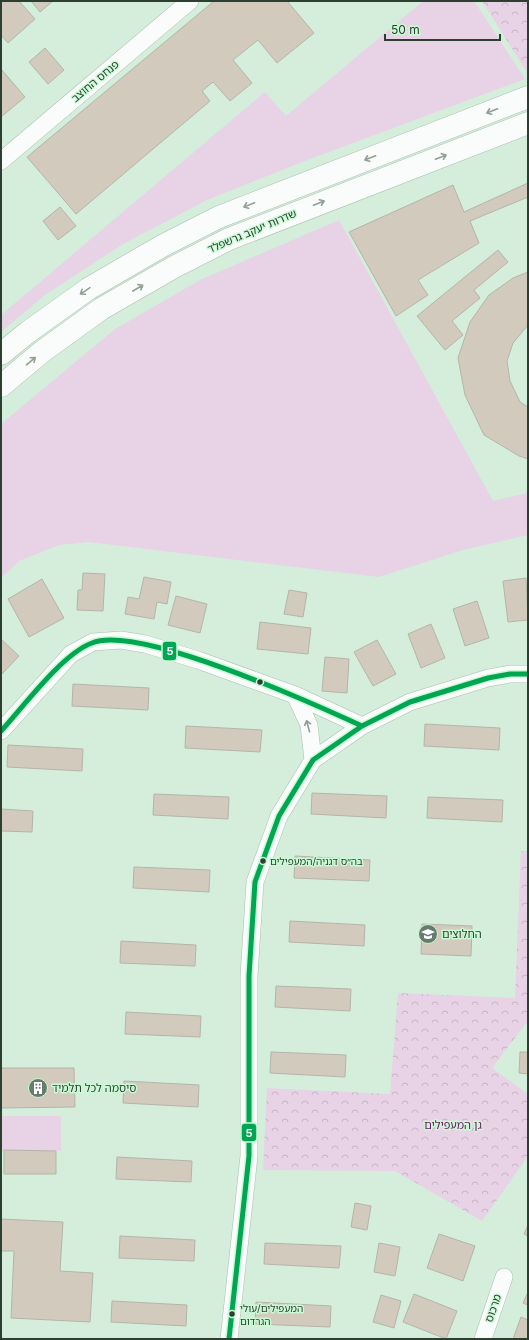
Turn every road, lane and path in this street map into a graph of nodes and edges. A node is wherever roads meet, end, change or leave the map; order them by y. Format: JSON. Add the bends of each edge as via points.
{"nodes":[{"id":1,"x":190,"y":1,"type":"edge"},
{"id":2,"x":528,"y":97,"type":"edge"},
{"id":3,"x":528,"y":123,"type":"edge"},
{"id":4,"x":1,"y":161,"type":"edge"},
{"id":5,"x":1,"y":354,"type":"edge"},
{"id":6,"x":1,"y":386,"type":"edge"},
{"id":7,"x":528,"y":674,"type":"edge"},
{"id":8,"x":295,"y":695,"type":"junction"},
{"id":9,"x":362,"y":726,"type":"junction"},
{"id":10,"x":1,"y":731,"type":"edge"},
{"id":11,"x":313,"y":760,"type":"junction"},
{"id":12,"x":504,"y":1277,"type":"dead end"},
{"id":13,"x":229,"y":1339,"type":"edge"},
{"id":14,"x":483,"y":1339,"type":"edge"}],
"edges":[{"from":1,"to":4,"type":"street","name":"פנחס החוצב"},
{"from":2,"to":5,"type":"main road","one_way":true,"via":[[219,217],[162,246],[88,289]]},
{"from":6,"to":3,"type":"main road","name":"שדרות יעקב גרשפלד","one_way":true,"via":[[43,351],[101,309],[229,239]]},
{"from":7,"to":9,"type":"street","via":[[488,678],[410,702]]},
{"from":8,"to":9,"type":"street"},
{"from":8,"to":10,"type":"street","via":[[145,644],[121,640],[93,642],[70,654]]},
{"from":11,"to":8,"type":"street","one_way":true,"via":[[309,725]]},
{"from":9,"to":11,"type":"street"},
{"from":11,"to":13,"type":"street","via":[[279,816],[255,882],[248,976],[249,1156]]},
{"from":12,"to":14,"type":"street","name":"מרכוס"}]}
